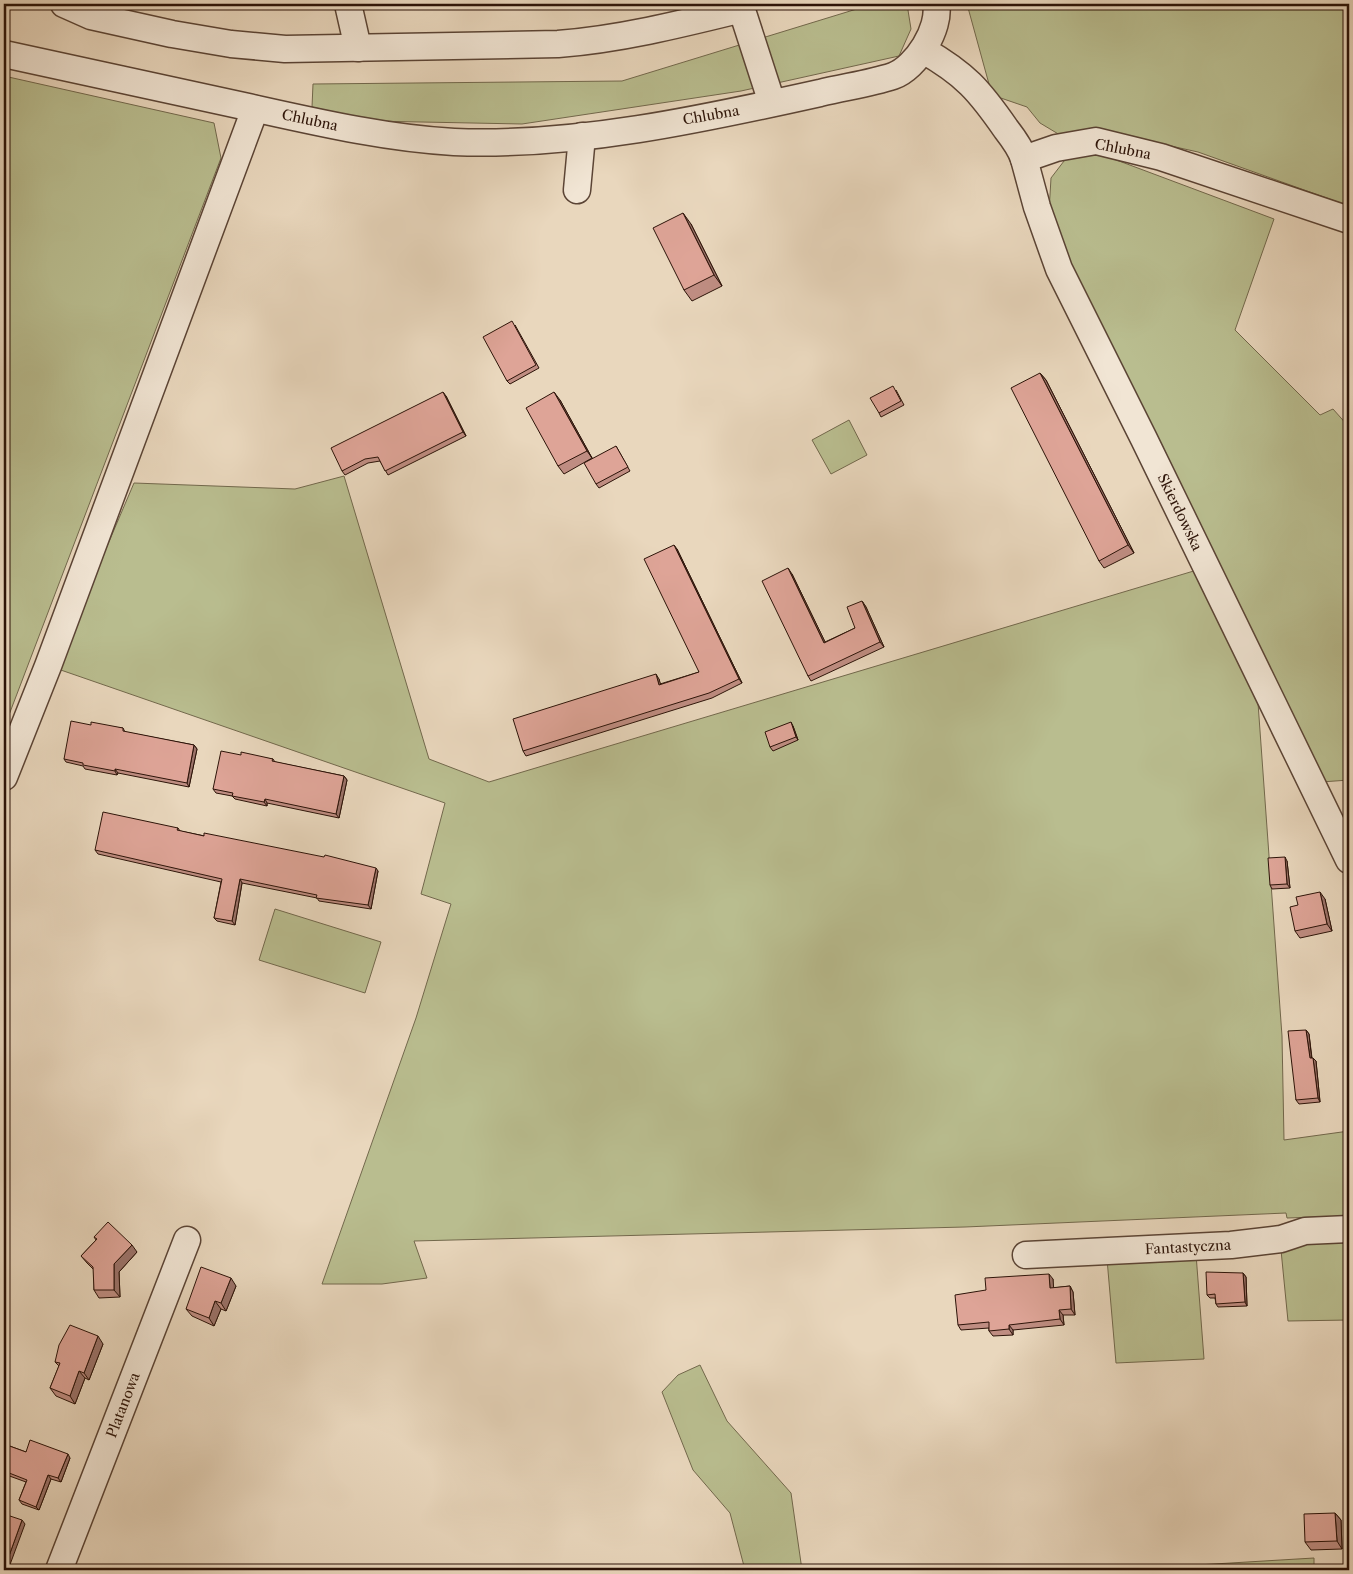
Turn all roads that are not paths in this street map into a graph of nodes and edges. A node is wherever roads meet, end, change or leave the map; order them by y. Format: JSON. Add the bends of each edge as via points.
{"nodes":[{"id":1,"x":64,"y":4,"type":"edge"},
{"id":2,"x":348,"y":4,"type":"edge"},
{"id":3,"x":936,"y":4,"type":"edge"},
{"id":4,"x":741,"y":6,"type":"edge"},
{"id":5,"x":358,"y":48,"type":"junction"},
{"id":6,"x":923,"y":50,"type":"junction"},
{"id":7,"x":4,"y":54,"type":"edge"},
{"id":8,"x":772,"y":103,"type":"junction"},
{"id":9,"x":255,"y":109,"type":"junction"},
{"id":10,"x":582,"y":136,"type":"junction"},
{"id":11,"x":1024,"y":159,"type":"junction"},
{"id":12,"x":577,"y":190,"type":"dead end"},
{"id":13,"x":1349,"y":220,"type":"edge"},
{"id":14,"x":4,"y":777,"type":"edge"},
{"id":15,"x":1349,"y":860,"type":"edge"},
{"id":16,"x":1349,"y":1229,"type":"edge"},
{"id":17,"x":188,"y":1240,"type":"dead end"},
{"id":18,"x":1026,"y":1255,"type":"dead end"},
{"id":19,"x":59,"y":1570,"type":"edge"}],
"edges":[{"from":1,"to":5,"type":"street","via":[[91,16],[231,44],[285,49]]},
{"from":2,"to":5,"type":"street"},
{"from":3,"to":6,"type":"street","via":[[937,18]]},
{"from":4,"to":5,"type":"street","via":[[666,28],[595,41]]},
{"from":4,"to":8,"type":"street"},
{"from":6,"to":8,"type":"street","name":"Chlubna","via":[[894,76]]},
{"from":6,"to":11,"type":"street","via":[[954,68],[977,89]]},
{"from":7,"to":9,"type":"street","name":"Chlubna"},
{"from":8,"to":10,"type":"street","name":"Chlubna"},
{"from":9,"to":10,"type":"street","name":"Chlubna","via":[[362,132],[413,139],[504,142]]},
{"from":9,"to":14,"type":"street"},
{"from":10,"to":12,"type":"street"},
{"from":11,"to":13,"type":"street","name":"Chlubna","via":[[1056,148],[1096,141],[1161,157]]},
{"from":11,"to":15,"type":"street","name":"Skierdowska","via":[[1036,207],[1059,269]]},
{"from":16,"to":18,"type":"street","name":"Fantastyczna","via":[[1305,1231],[1280,1238],[1231,1244]]},
{"from":17,"to":19,"type":"street","name":"Platanowa"}]}
